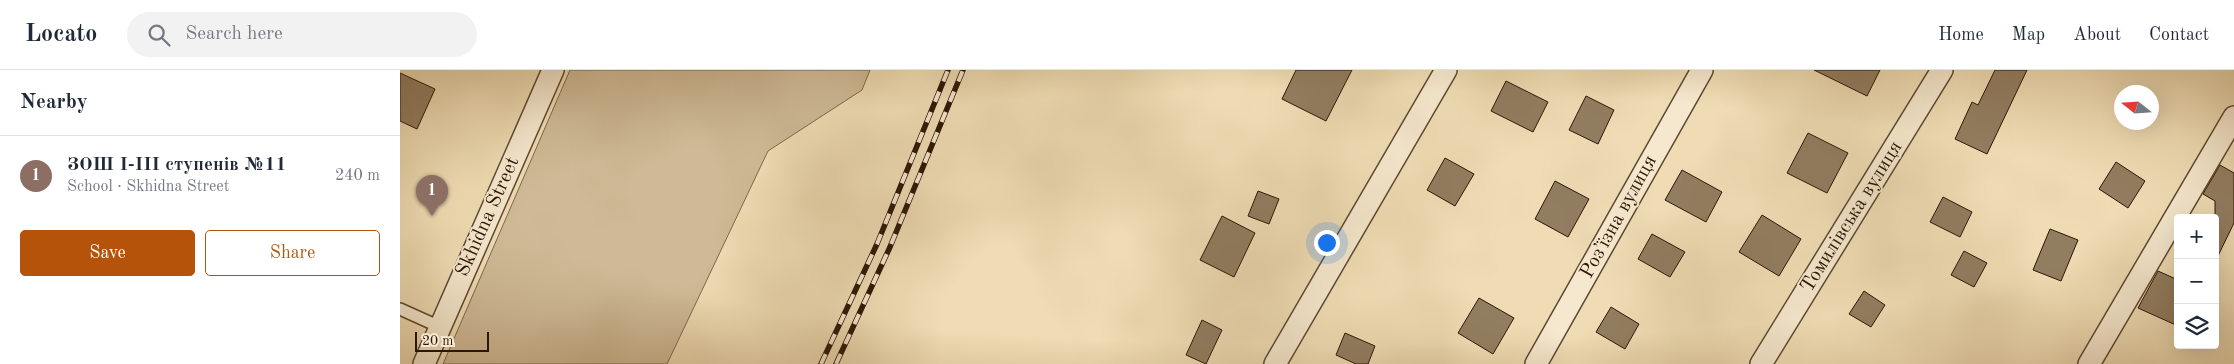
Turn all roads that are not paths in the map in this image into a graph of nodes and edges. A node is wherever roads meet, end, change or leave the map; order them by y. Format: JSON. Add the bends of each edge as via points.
{"nodes":[{"id":1,"x":553,"y":70,"type":"edge"},
{"id":2,"x":1446,"y":70,"type":"edge"},
{"id":3,"x":1702,"y":70,"type":"edge"},
{"id":4,"x":1942,"y":70,"type":"edge"},
{"id":5,"x":2234,"y":117,"type":"edge"},
{"id":6,"x":400,"y":309,"type":"edge"},
{"id":7,"x":440,"y":327,"type":"junction"},
{"id":8,"x":424,"y":364,"type":"edge"},
{"id":9,"x":1275,"y":364,"type":"edge"},
{"id":10,"x":1536,"y":364,"type":"edge"},
{"id":11,"x":1761,"y":364,"type":"edge"},
{"id":12,"x":2089,"y":364,"type":"edge"}],
"edges":[{"from":1,"to":7,"type":"street","name":"Skhidna Street"},
{"from":2,"to":9,"type":"street"},
{"from":3,"to":10,"type":"street","name":"Розʼїзна вулиця"},
{"from":4,"to":11,"type":"street","name":"Томилівська вулиця"},
{"from":5,"to":12,"type":"street"},
{"from":6,"to":7,"type":"lane"},
{"from":7,"to":8,"type":"street","name":"Skhidna Street"}]}
